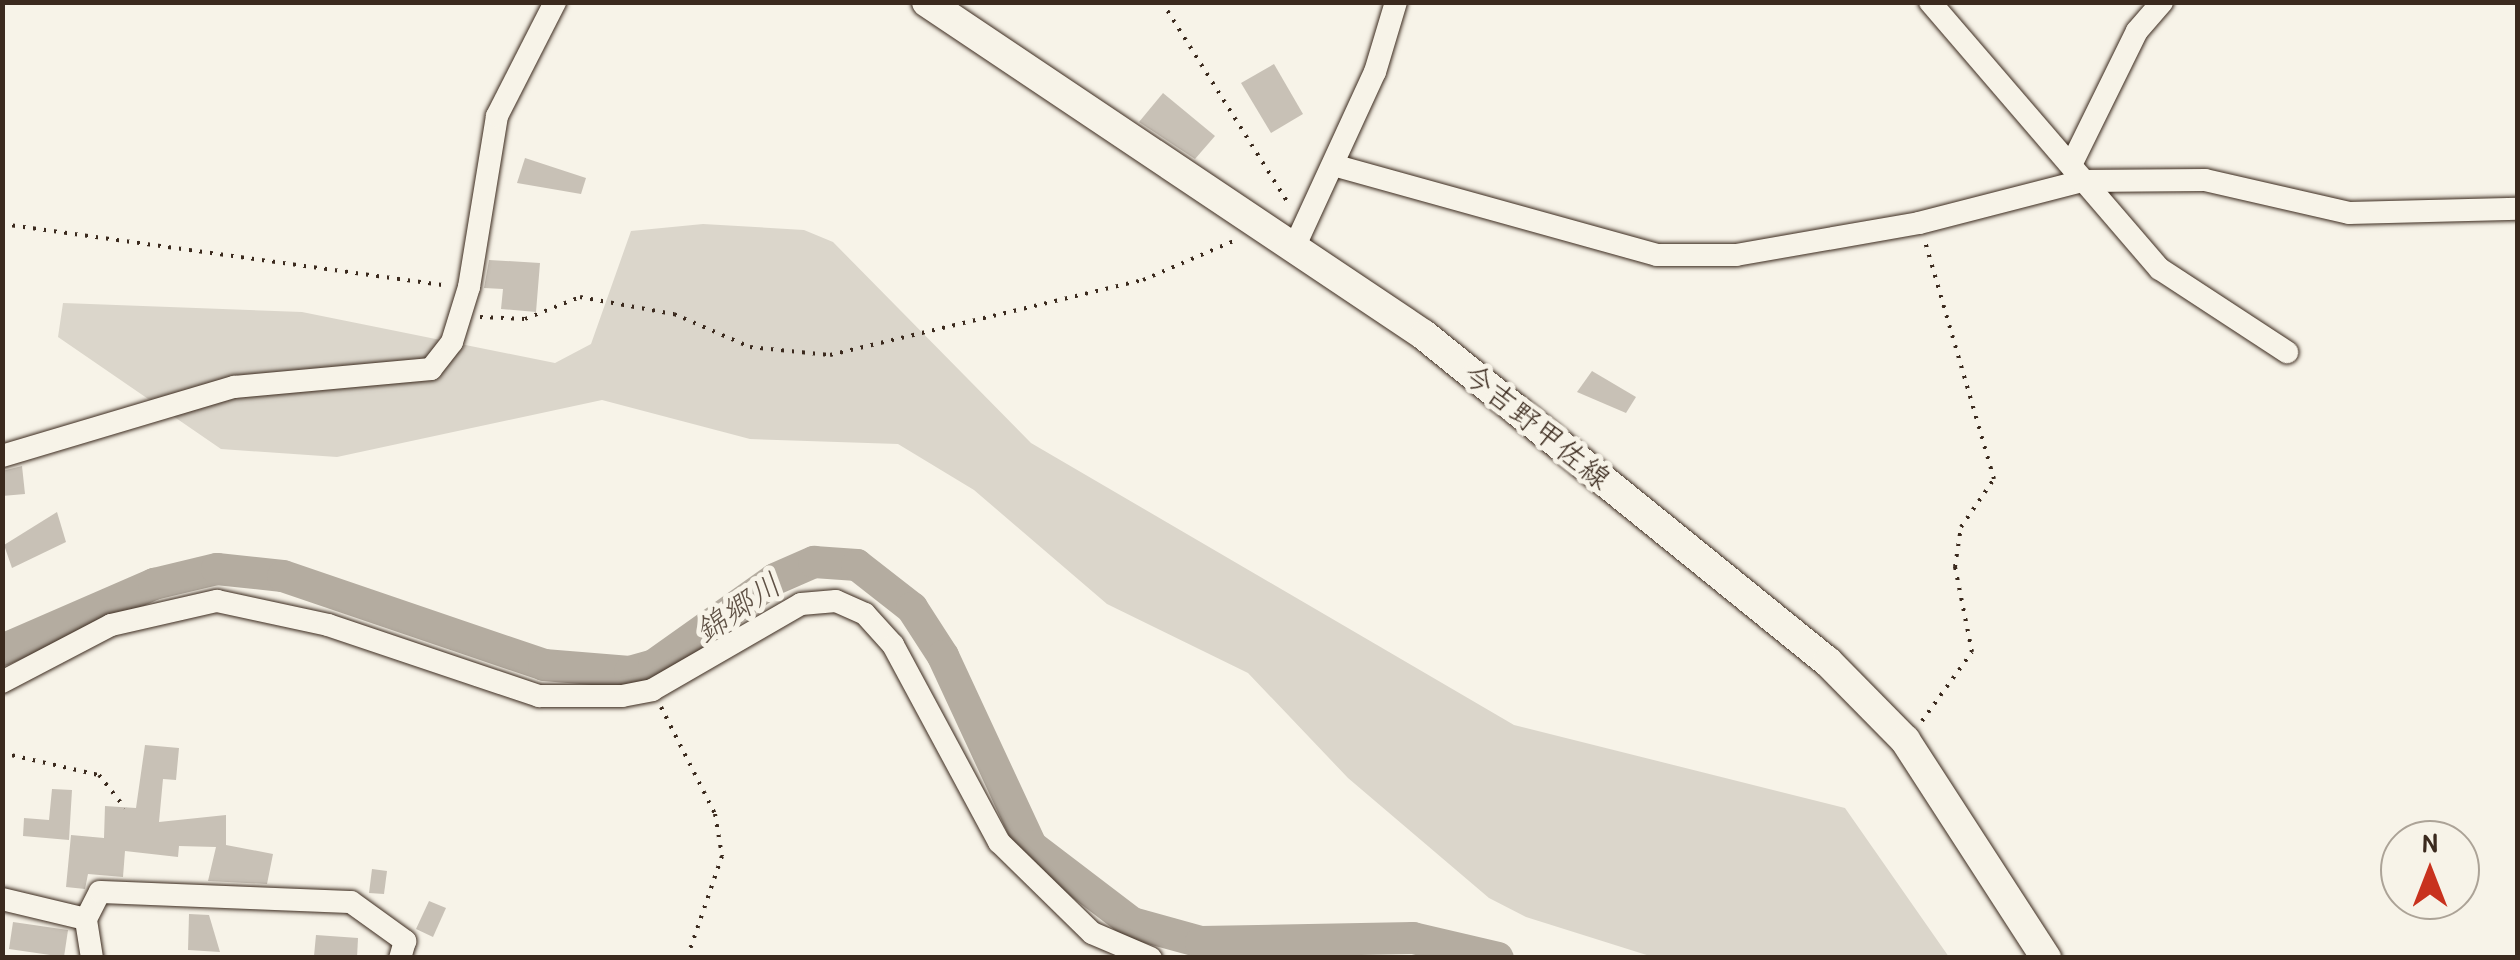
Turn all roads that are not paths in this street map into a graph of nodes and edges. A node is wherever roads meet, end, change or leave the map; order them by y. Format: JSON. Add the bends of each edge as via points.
{"nodes":[{"id":1,"x":555,"y":2,"type":"edge"},
{"id":2,"x":926,"y":2,"type":"edge"},
{"id":3,"x":1396,"y":2,"type":"edge"},
{"id":4,"x":1930,"y":2,"type":"edge"},
{"id":5,"x":2162,"y":2,"type":"edge"},
{"id":6,"x":1333,"y":165,"type":"junction"},
{"id":7,"x":2077,"y":173,"type":"junction"},
{"id":8,"x":2518,"y":210,"type":"edge"},
{"id":9,"x":1298,"y":238,"type":"junction"},
{"id":10,"x":2287,"y":352,"type":"dead end"},
{"id":11,"x":2,"y":456,"type":"edge"},
{"id":12,"x":2,"y":682,"type":"edge"},
{"id":13,"x":2,"y":899,"type":"edge"},
{"id":14,"x":86,"y":919,"type":"junction"},
{"id":15,"x":92,"y":958,"type":"edge"},
{"id":16,"x":400,"y":958,"type":"edge"},
{"id":17,"x":1151,"y":958,"type":"edge"},
{"id":18,"x":2046,"y":958,"type":"edge"}],
"edges":[{"from":1,"to":11,"type":"street","via":[[497,116],[469,287],[431,369],[409,378],[234,387]]},
{"from":2,"to":9,"type":"main road","name":"今吉野甲佐線","via":[[1256,226]]},
{"from":3,"to":6,"type":"street"},
{"from":4,"to":7,"type":"street"},
{"from":5,"to":7,"type":"street","via":[[2137,30]]},
{"from":6,"to":7,"type":"street","via":[[1656,256],[1736,256],[1919,224]]},
{"from":6,"to":9,"type":"street"},
{"from":7,"to":8,"type":"street","via":[[2205,180],[2350,213]]},
{"from":7,"to":10,"type":"street","via":[[2160,269]]},
{"from":9,"to":18,"type":"main road","name":"今吉野甲佐線","via":[[1828,662],[1905,740]]},
{"from":12,"to":17,"type":"street","via":[[111,625],[218,601],[328,625],[539,696],[652,690],[801,604],[836,601],[866,614],[928,697],[999,842],[1092,933]]},
{"from":13,"to":14,"type":"street"},
{"from":14,"to":15,"type":"street"},
{"from":14,"to":16,"type":"street","via":[[100,892],[351,902],[405,941]]}]}
